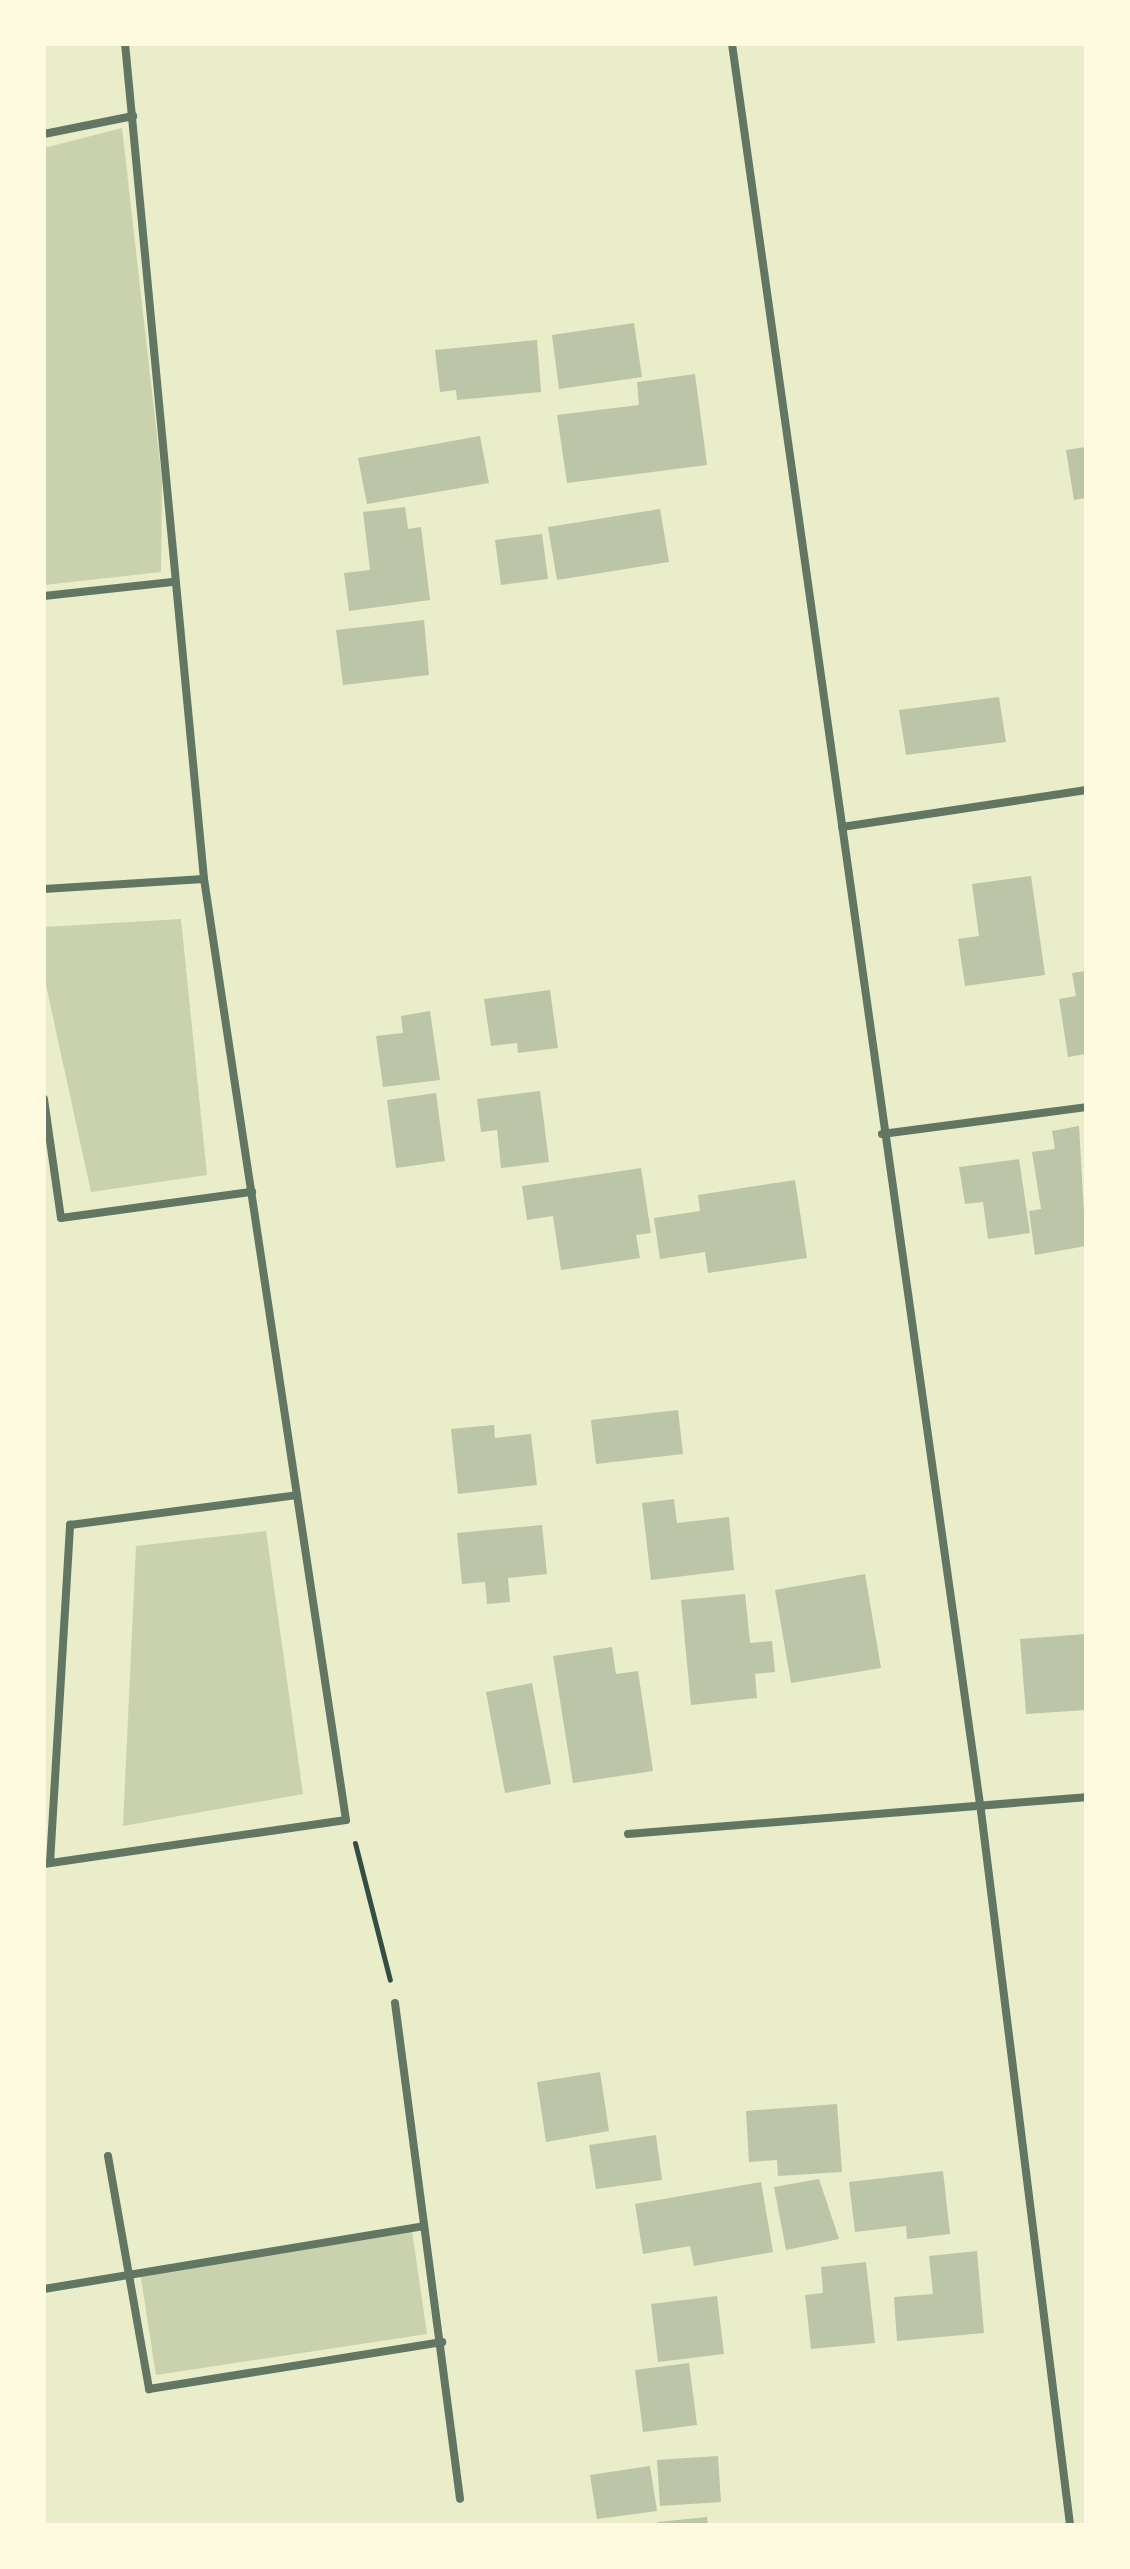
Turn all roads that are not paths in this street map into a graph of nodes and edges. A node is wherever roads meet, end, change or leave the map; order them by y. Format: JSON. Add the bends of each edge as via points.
{"nodes":[{"id":1,"x":125,"y":44,"type":"edge"},
{"id":2,"x":732,"y":44,"type":"edge"},
{"id":3,"x":133,"y":116,"type":"junction"},
{"id":4,"x":44,"y":134,"type":"edge"},
{"id":5,"x":172,"y":582,"type":"junction"},
{"id":6,"x":44,"y":596,"type":"edge"},
{"id":7,"x":1086,"y":790,"type":"edge"},
{"id":8,"x":842,"y":827,"type":"junction"},
{"id":9,"x":204,"y":879,"type":"junction"},
{"id":10,"x":44,"y":889,"type":"edge"},
{"id":11,"x":44,"y":1099,"type":"edge"},
{"id":12,"x":1086,"y":1107,"type":"edge"},
{"id":13,"x":882,"y":1134,"type":"junction"},
{"id":14,"x":252,"y":1192,"type":"junction"},
{"id":15,"x":297,"y":1495,"type":"junction"},
{"id":16,"x":1086,"y":1797,"type":"edge"},
{"id":17,"x":981,"y":1811,"type":"junction"},
{"id":18,"x":628,"y":1834,"type":"dead end"},
{"id":19,"x":47,"y":1864,"type":"edge"},
{"id":20,"x":395,"y":2003,"type":"road end"},
{"id":21,"x":108,"y":2156,"type":"dead end"},
{"id":22,"x":424,"y":2226,"type":"junction"},
{"id":23,"x":128,"y":2275,"type":"junction"},
{"id":24,"x":44,"y":2289,"type":"edge"},
{"id":25,"x":442,"y":2342,"type":"junction"},
{"id":26,"x":460,"y":2499,"type":"dead end"},
{"id":27,"x":1070,"y":2525,"type":"edge"}],
"edges":[{"from":1,"to":3,"type":"street"},
{"from":2,"to":8,"type":"street"},
{"from":3,"to":4,"type":"street"},
{"from":3,"to":5,"type":"street"},
{"from":5,"to":6,"type":"street"},
{"from":5,"to":9,"type":"street"},
{"from":7,"to":8,"type":"street"},
{"from":8,"to":13,"type":"street"},
{"from":9,"to":10,"type":"street"},
{"from":9,"to":14,"type":"street"},
{"from":11,"to":14,"type":"street","via":[[61,1218]]},
{"from":12,"to":13,"type":"street"},
{"from":13,"to":17,"type":"street"},
{"from":14,"to":15,"type":"street"},
{"from":15,"to":19,"type":"street","via":[[70,1525]]},
{"from":15,"to":19,"type":"street","via":[[346,1820]]},
{"from":16,"to":17,"type":"street"},
{"from":17,"to":18,"type":"street"},
{"from":17,"to":27,"type":"street"},
{"from":20,"to":22,"type":"street"},
{"from":21,"to":23,"type":"street"},
{"from":22,"to":23,"type":"street"},
{"from":22,"to":25,"type":"street"},
{"from":23,"to":24,"type":"street"},
{"from":23,"to":25,"type":"street","via":[[149,2389]]},
{"from":25,"to":26,"type":"street"}]}
